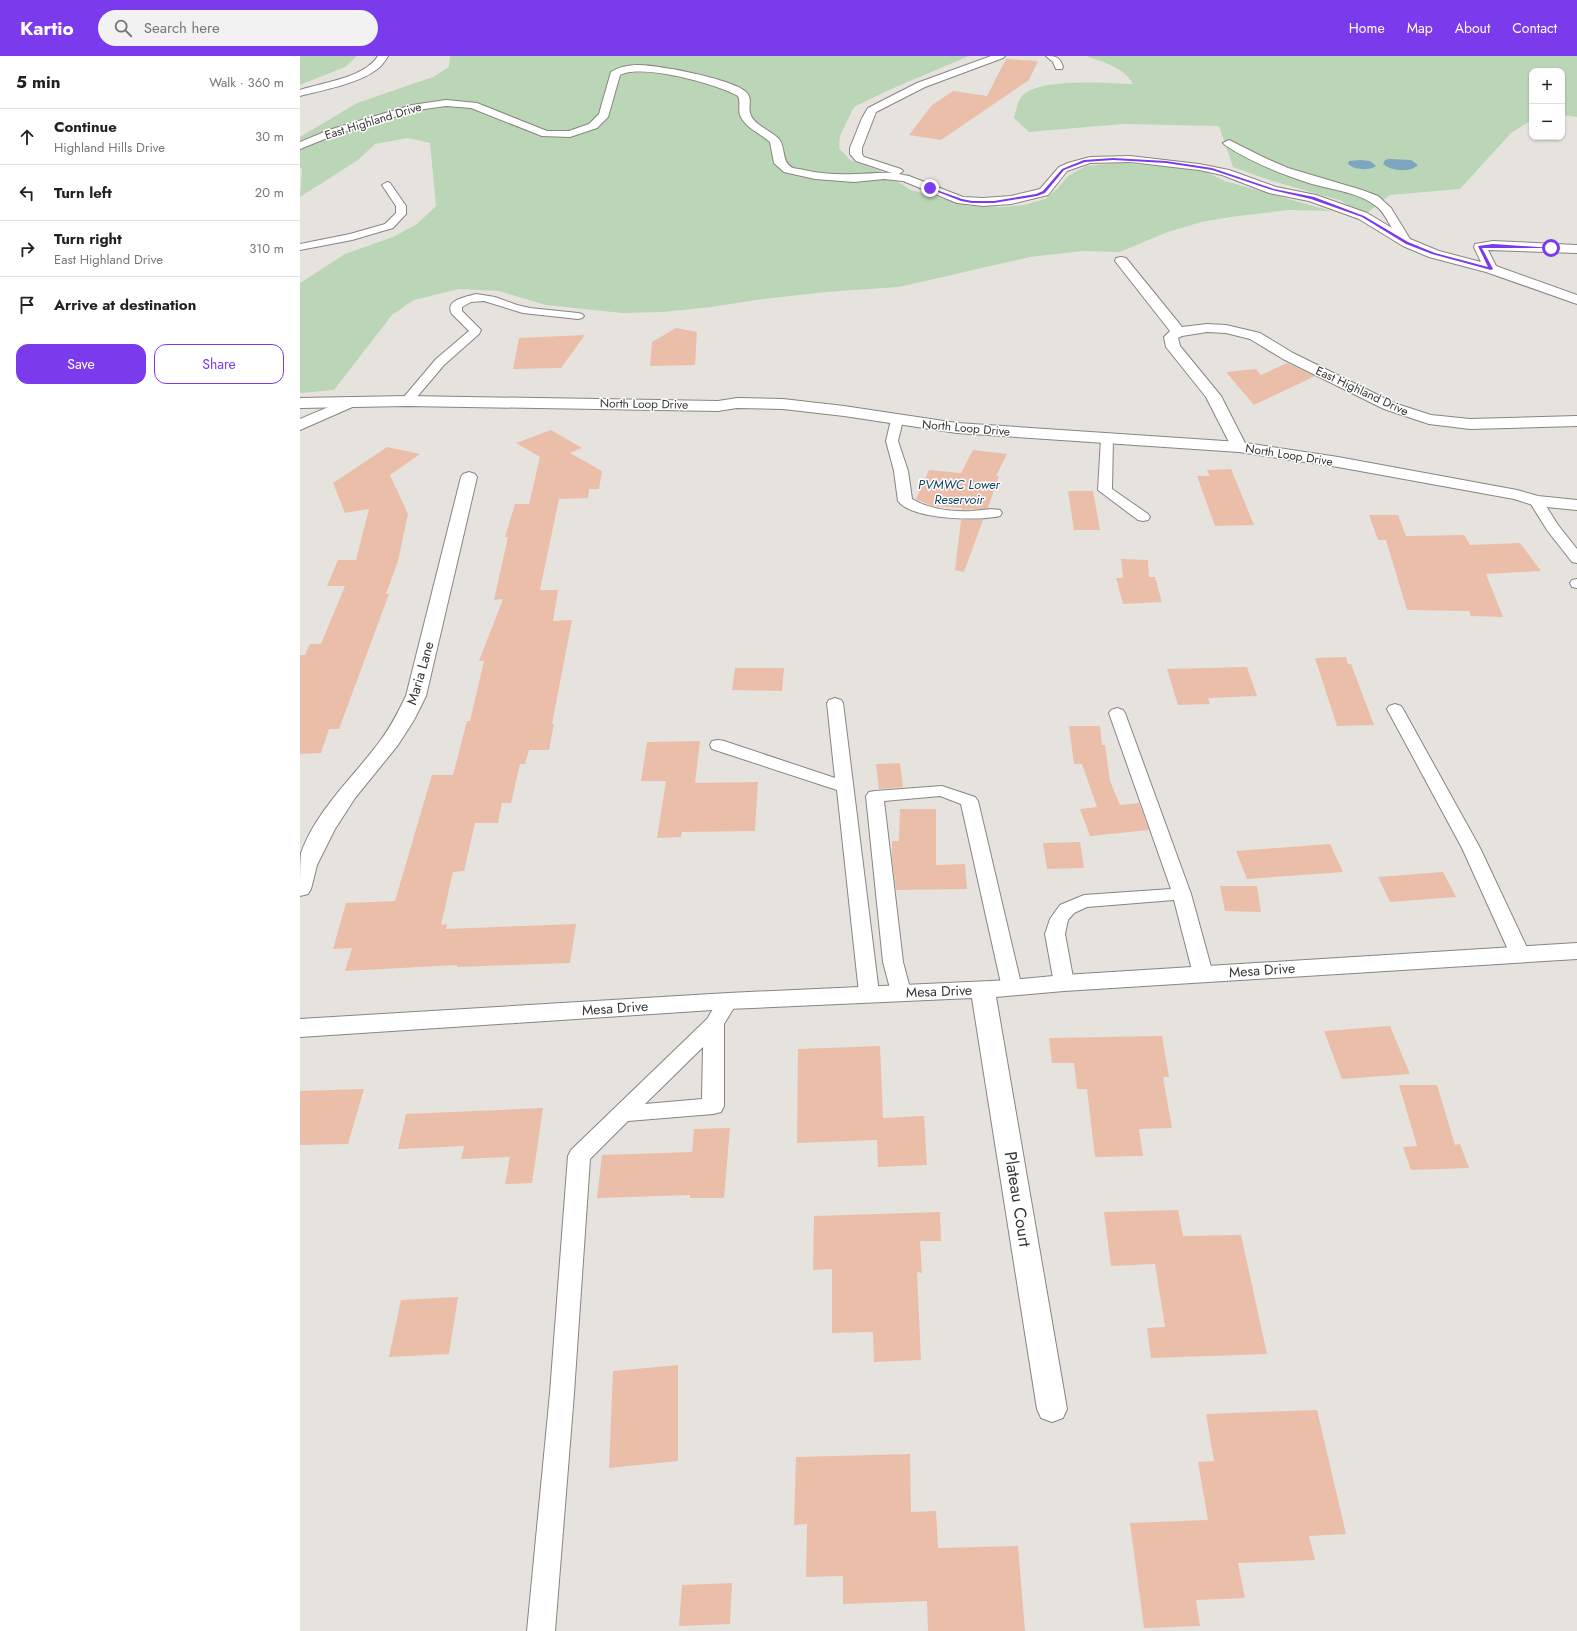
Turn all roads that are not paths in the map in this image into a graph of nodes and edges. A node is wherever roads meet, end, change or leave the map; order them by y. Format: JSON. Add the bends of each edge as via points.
{"nodes":[{"id":1,"x":382,"y":56,"type":"edge"},
{"id":2,"x":1000,"y":56,"type":"edge"},
{"id":3,"x":1050,"y":56,"type":"edge"},
{"id":4,"x":1059,"y":67,"type":"dead end"},
{"id":5,"x":300,"y":92,"type":"edge"},
{"id":6,"x":1228,"y":143,"type":"dead end"},
{"id":7,"x":300,"y":146,"type":"edge"},
{"id":8,"x":1294,"y":174,"type":"junction"},
{"id":9,"x":1341,"y":176,"type":"dead end"},
{"id":10,"x":387,"y":186,"type":"dead end"},
{"id":11,"x":930,"y":188,"type":"junction"},
{"id":12,"x":1407,"y":243,"type":"junction"},
{"id":13,"x":300,"y":247,"type":"edge"},
{"id":14,"x":1577,"y":249,"type":"edge"},
{"id":15,"x":1121,"y":261,"type":"dead end"},
{"id":16,"x":1491,"y":269,"type":"junction"},
{"id":17,"x":1577,"y":300,"type":"edge"},
{"id":18,"x":578,"y":316,"type":"dead end"},
{"id":19,"x":1178,"y":332,"type":"junction"},
{"id":20,"x":407,"y":401,"type":"junction"},
{"id":21,"x":352,"y":402,"type":"junction"},
{"id":22,"x":300,"y":403,"type":"edge"},
{"id":23,"x":897,"y":420,"type":"junction"},
{"id":24,"x":1577,"y":421,"type":"edge"},
{"id":25,"x":300,"y":425,"type":"edge"},
{"id":26,"x":1107,"y":438,"type":"junction"},
{"id":27,"x":1239,"y":447,"type":"junction"},
{"id":28,"x":469,"y":477,"type":"dead end"},
{"id":29,"x":1536,"y":500,"type":"junction"},
{"id":30,"x":1577,"y":505,"type":"edge"},
{"id":31,"x":995,"y":513,"type":"dead end"},
{"id":32,"x":1143,"y":517,"type":"dead end"},
{"id":33,"x":1577,"y":559,"type":"edge"},
{"id":34,"x":835,"y":703,"type":"dead end"},
{"id":35,"x":1394,"y":709,"type":"dead end"},
{"id":36,"x":1117,"y":712,"type":"dead end"},
{"id":37,"x":718,"y":745,"type":"dead end"},
{"id":38,"x":845,"y":787,"type":"junction"},
{"id":39,"x":300,"y":889,"type":"edge"},
{"id":40,"x":1182,"y":894,"type":"junction"},
{"id":41,"x":1577,"y":951,"type":"edge"},
{"id":42,"x":1520,"y":954,"type":"junction"},
{"id":43,"x":1203,"y":974,"type":"junction"},
{"id":44,"x":1064,"y":983,"type":"junction"},
{"id":45,"x":1012,"y":988,"type":"junction"},
{"id":46,"x":983,"y":989,"type":"junction"},
{"id":47,"x":901,"y":992,"type":"junction"},
{"id":48,"x":869,"y":994,"type":"junction"},
{"id":49,"x":728,"y":1001,"type":"junction"},
{"id":50,"x":714,"y":1024,"type":"junction"},
{"id":51,"x":300,"y":1028,"type":"edge"},
{"id":52,"x":622,"y":1114,"type":"junction"},
{"id":53,"x":1052,"y":1409,"type":"dead end"},
{"id":54,"x":541,"y":1631,"type":"edge"}],
"edges":[{"from":1,"to":5,"type":"street","via":[[371,70]]},
{"from":2,"to":11,"type":"street","via":[[915,88],[872,110],[867,118],[856,148],[856,154],[860,159],[900,172]]},
{"from":3,"to":4,"type":"lane","via":[[1057,61]]},
{"from":6,"to":8,"type":"street"},
{"from":7,"to":11,"type":"street","name":"East Highland Drive","via":[[333,132],[416,107],[446,103],[473,105],[546,134],[570,134],[593,126],[604,115],[616,74],[629,69],[648,68],[720,85],[743,94],[745,113],[752,125],[774,140],[778,145],[780,163],[788,170],[828,178],[895,177]]},
{"from":8,"to":9,"type":"street","via":[[1302,172]]},
{"from":8,"to":12,"type":"street","via":[[1373,199],[1386,210]]},
{"from":10,"to":13,"type":"lane","via":[[401,206],[401,214],[389,226],[352,237]]},
{"from":11,"to":12,"type":"street","name":"East Highland Drive","via":[[961,200],[994,202],[1044,192],[1063,169],[1084,161],[1113,159],[1166,162],[1212,169],[1273,190],[1312,198],[1363,216]]},
{"from":12,"to":16,"type":"street","name":"East Highland Drive","via":[[1434,254]]},
{"from":14,"to":16,"type":"street","via":[[1480,247]]},
{"from":15,"to":19,"type":"street"},
{"from":16,"to":17,"type":"street","name":"East Highland Drive"},
{"from":18,"to":20,"type":"lane","via":[[522,310],[485,296],[462,301],[456,305],[456,312],[474,330],[473,334],[440,362]]},
{"from":19,"to":24,"type":"street","name":"East Highland Drive","via":[[1207,328],[1226,329],[1255,336],[1288,356],[1389,406],[1430,419],[1470,424]]},
{"from":19,"to":27,"type":"street","via":[[1171,337],[1173,347],[1213,396]]},
{"from":20,"to":21,"type":"street","name":"North Loop Drive"},
{"from":20,"to":23,"type":"street","name":"North Loop Drive","via":[[718,406],[737,402],[844,411]]},
{"from":21,"to":22,"type":"street","name":"North Loop Drive"},
{"from":21,"to":25,"type":"street"},
{"from":23,"to":26,"type":"street","name":"North Loop Drive","via":[[957,428]]},
{"from":23,"to":31,"type":"lane","via":[[892,441],[901,471],[904,501],[919,509],[950,514]]},
{"from":26,"to":27,"type":"street","name":"North Loop Drive"},
{"from":26,"to":32,"type":"lane","via":[[1105,490]]},
{"from":27,"to":29,"type":"street","name":"North Loop Drive","via":[[1377,469]]},
{"from":28,"to":39,"type":"street","name":"Maria Lane","via":[[416,696],[388,745],[346,795],[324,829],[306,865]]},
{"from":29,"to":30,"type":"street","name":"North Loop Drive"},
{"from":29,"to":33,"type":"lane","via":[[1552,527]]},
{"from":34,"to":38,"type":"lane"},
{"from":35,"to":42,"type":"lane","via":[[1471,848]]},
{"from":36,"to":40,"type":"lane"},
{"from":37,"to":38,"type":"lane"},
{"from":38,"to":48,"type":"lane"},
{"from":40,"to":43,"type":"lane"},
{"from":40,"to":44,"type":"lane","via":[[1084,901],[1067,909],[1059,919],[1055,934]]},
{"from":41,"to":42,"type":"street","name":"Mesa Drive"},
{"from":42,"to":43,"type":"street","name":"Mesa Drive"},
{"from":43,"to":44,"type":"street","name":"Mesa Drive"},
{"from":44,"to":45,"type":"street","name":"Mesa Drive"},
{"from":45,"to":46,"type":"street","name":"Mesa Drive"},
{"from":45,"to":47,"type":"lane","via":[[969,801],[942,791],[875,796],[893,962]]},
{"from":46,"to":47,"type":"street","name":"Mesa Drive"},
{"from":46,"to":53,"type":"street","name":"Plateau Court"},
{"from":47,"to":48,"type":"street","name":"Mesa Drive"},
{"from":48,"to":49,"type":"street","name":"Mesa Drive"},
{"from":49,"to":50,"type":"lane"},
{"from":49,"to":51,"type":"street","name":"Mesa Drive"},
{"from":50,"to":52,"type":"lane"},
{"from":50,"to":52,"type":"lane","via":[[713,1106]]},
{"from":52,"to":54,"type":"lane","via":[[579,1156]]}]}
